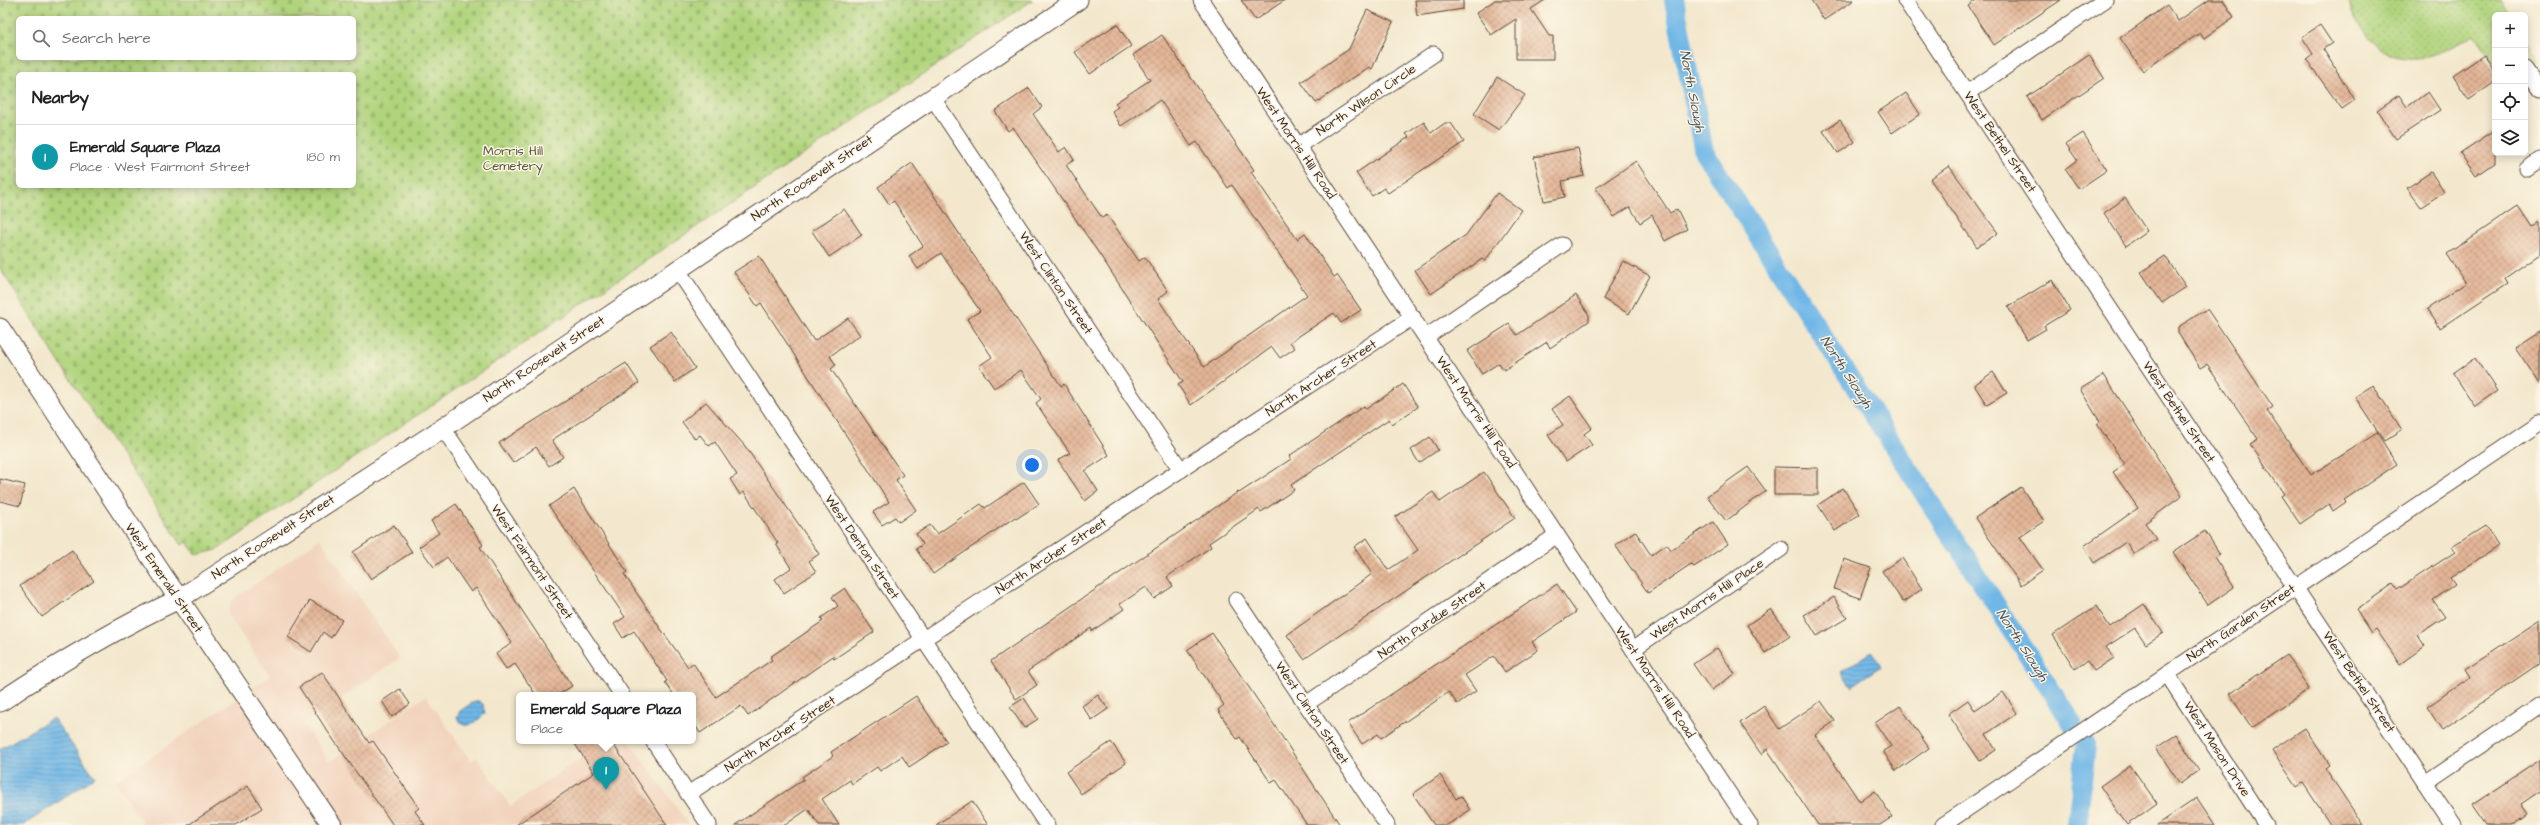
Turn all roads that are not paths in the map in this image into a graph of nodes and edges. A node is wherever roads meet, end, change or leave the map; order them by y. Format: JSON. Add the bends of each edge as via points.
{"nodes":[{"id":1,"x":1078,"y":0,"type":"edge"},
{"id":2,"x":1201,"y":0,"type":"edge"},
{"id":3,"x":1905,"y":0,"type":"edge"},
{"id":4,"x":2105,"y":0,"type":"edge"},
{"id":5,"x":1434,"y":54,"type":"dead end"},
{"id":6,"x":2528,"y":72,"type":"edge"},
{"id":7,"x":2540,"y":90,"type":"edge"},
{"id":8,"x":1967,"y":93,"type":"junction"},
{"id":9,"x":932,"y":97,"type":"junction"},
{"id":10,"x":1298,"y":146,"type":"junction"},
{"id":11,"x":2540,"y":160,"type":"edge"},
{"id":12,"x":2527,"y":169,"type":"dead end"},
{"id":13,"x":1562,"y":245,"type":"dead end"},
{"id":14,"x":677,"y":269,"type":"junction"},
{"id":15,"x":1413,"y":317,"type":"junction"},
{"id":16,"x":0,"y":328,"type":"edge"},
{"id":17,"x":1426,"y":337,"type":"junction"},
{"id":18,"x":2540,"y":422,"type":"edge"},
{"id":19,"x":443,"y":428,"type":"junction"},
{"id":20,"x":1181,"y":470,"type":"junction"},
{"id":21,"x":1557,"y":535,"type":"junction"},
{"id":22,"x":1781,"y":548,"type":"dead end"},
{"id":23,"x":2296,"y":587,"type":"junction"},
{"id":24,"x":179,"y":598,"type":"junction"},
{"id":25,"x":1236,"y":600,"type":"dead end"},
{"id":26,"x":923,"y":640,"type":"junction"},
{"id":27,"x":1633,"y":649,"type":"junction"},
{"id":28,"x":2167,"y":674,"type":"junction"},
{"id":29,"x":620,"y":692,"type":"edge"},
{"id":30,"x":0,"y":702,"type":"edge"},
{"id":31,"x":1306,"y":704,"type":"junction"},
{"id":32,"x":2540,"y":705,"type":"edge"},
{"id":33,"x":655,"y":744,"type":"edge"},
{"id":34,"x":2425,"y":783,"type":"junction"},
{"id":35,"x":688,"y":794,"type":"junction"},
{"id":36,"x":332,"y":825,"type":"edge"},
{"id":37,"x":709,"y":825,"type":"edge"},
{"id":38,"x":1047,"y":825,"type":"edge"},
{"id":39,"x":1387,"y":825,"type":"edge"},
{"id":40,"x":1750,"y":825,"type":"edge"},
{"id":41,"x":1943,"y":825,"type":"edge"},
{"id":42,"x":2266,"y":825,"type":"edge"},
{"id":43,"x":2453,"y":825,"type":"edge"}],
"edges":[{"from":1,"to":9,"type":"street","name":"North Roosevelt Street"},
{"from":2,"to":10,"type":"street","name":"West Morris Hill Road"},
{"from":3,"to":8,"type":"street","name":"West Bethel Street"},
{"from":4,"to":8,"type":"street"},
{"from":5,"to":10,"type":"street","name":"North Wilson Circle"},
{"from":6,"to":7,"type":"street"},
{"from":8,"to":23,"type":"street","name":"West Bethel Street"},
{"from":9,"to":14,"type":"street","name":"North Roosevelt Street"},
{"from":9,"to":20,"type":"street","name":"West Clinton Street"},
{"from":10,"to":15,"type":"street","name":"West Morris Hill Road"},
{"from":11,"to":12,"type":"street"},
{"from":13,"to":17,"type":"street"},
{"from":14,"to":19,"type":"street","name":"North Roosevelt Street"},
{"from":14,"to":26,"type":"street","name":"West Denton Street"},
{"from":15,"to":17,"type":"street","name":"West Morris Hill Road"},
{"from":15,"to":20,"type":"street","name":"North Archer Street"},
{"from":16,"to":24,"type":"street","name":"West Emerald Street"},
{"from":17,"to":21,"type":"street","name":"West Morris Hill Road"},
{"from":18,"to":23,"type":"street","name":"North Garden Street"},
{"from":19,"to":24,"type":"street","name":"North Roosevelt Street"},
{"from":19,"to":29,"type":"street","name":"West Fairmont Street"},
{"from":20,"to":26,"type":"street","name":"North Archer Street"},
{"from":21,"to":27,"type":"street","name":"West Morris Hill Road"},
{"from":21,"to":31,"type":"street","name":"North Purdue Street"},
{"from":22,"to":27,"type":"street","name":"West Morris Hill Place"},
{"from":23,"to":28,"type":"street","name":"North Garden Street"},
{"from":23,"to":34,"type":"street","name":"West Bethel Street"},
{"from":24,"to":30,"type":"street","name":"North Roosevelt Street","via":[[44,673]]},
{"from":24,"to":36,"type":"street","name":"West Emerald Street"},
{"from":25,"to":31,"type":"street","name":"West Clinton Street"},
{"from":26,"to":35,"type":"street","name":"North Archer Street"},
{"from":26,"to":38,"type":"street","name":"West Denton Street"},
{"from":27,"to":40,"type":"street","name":"West Morris Hill Road"},
{"from":28,"to":41,"type":"street","name":"North Garden Street"},
{"from":28,"to":42,"type":"street","name":"West Mason Drive"},
{"from":31,"to":39,"type":"street","name":"West Clinton Street"},
{"from":32,"to":34,"type":"street"},
{"from":33,"to":35,"type":"street"},
{"from":34,"to":43,"type":"street","name":"West Bethel Street"},
{"from":35,"to":37,"type":"street"}]}
